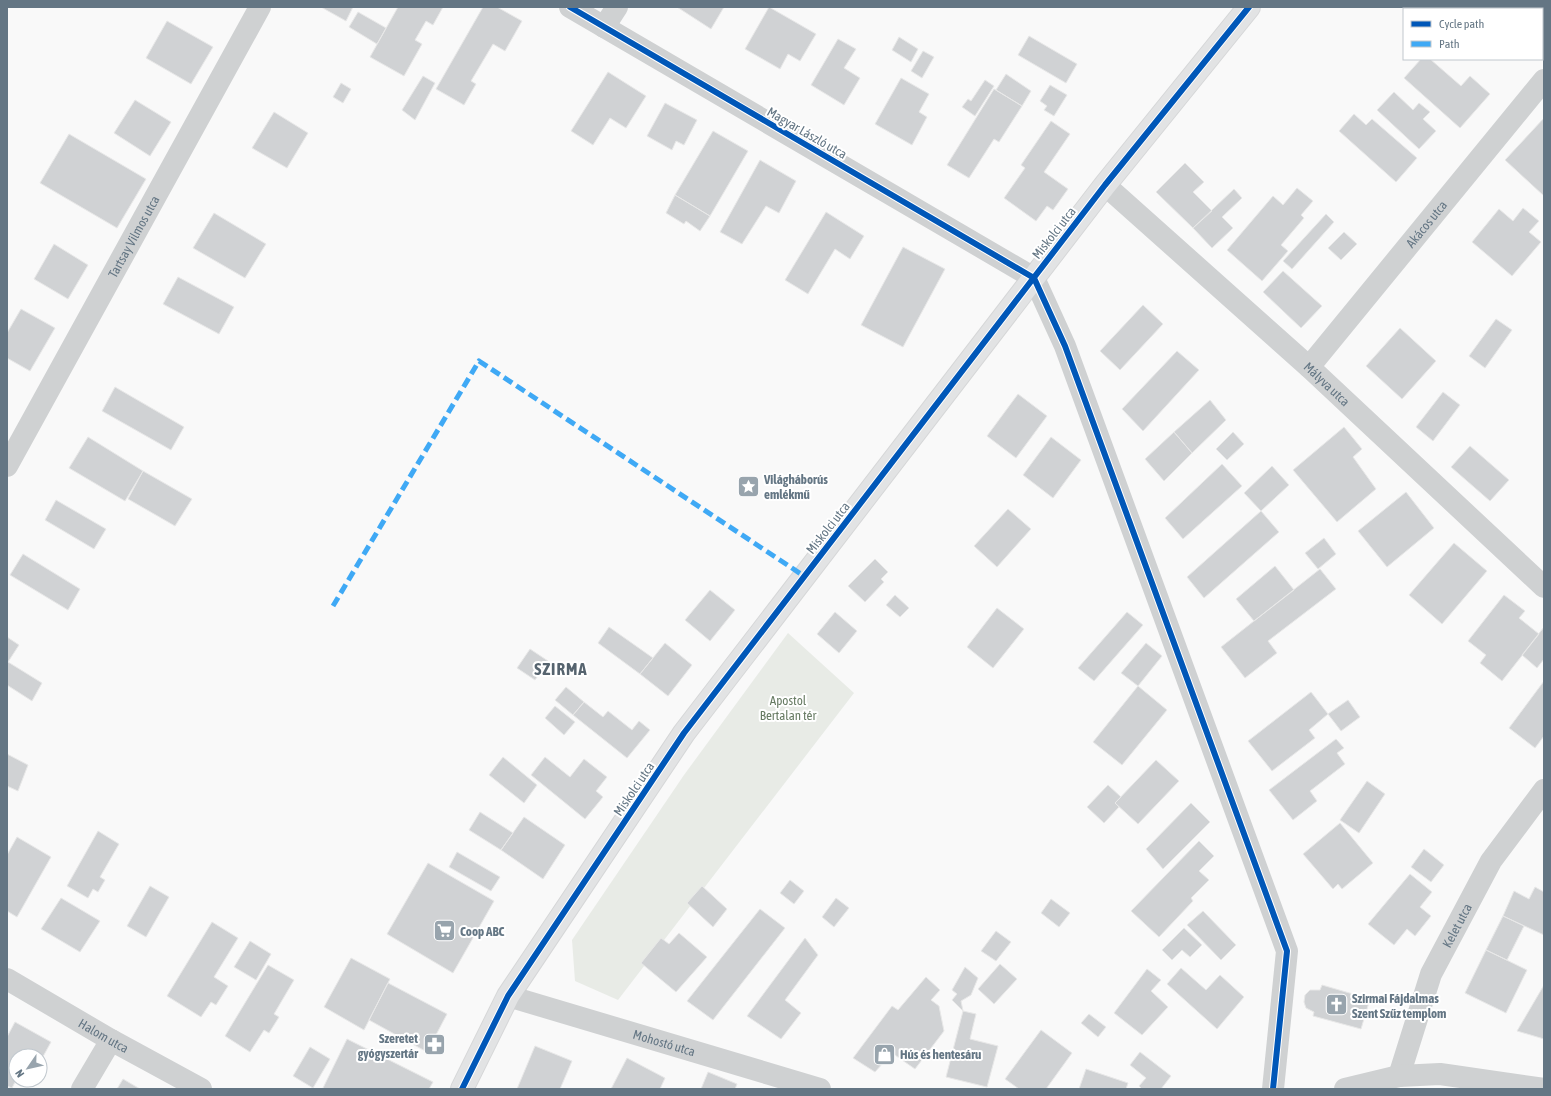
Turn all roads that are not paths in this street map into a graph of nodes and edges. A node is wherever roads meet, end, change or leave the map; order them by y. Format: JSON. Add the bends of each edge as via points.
{"nodes":[{"id":1,"x":260,"y":7,"type":"edge"},
{"id":2,"x":570,"y":7,"type":"edge"},
{"id":3,"x":617,"y":7,"type":"edge"},
{"id":4,"x":1249,"y":7,"type":"edge"},
{"id":5,"x":604,"y":27,"type":"junction"},
{"id":6,"x":1544,"y":80,"type":"edge"},
{"id":7,"x":1106,"y":185,"type":"junction"},
{"id":8,"x":1034,"y":278,"type":"junction"},
{"id":9,"x":1309,"y":367,"type":"junction"},
{"id":10,"x":7,"y":466,"type":"edge"},
{"id":11,"x":1544,"y":587,"type":"edge"},
{"id":12,"x":1544,"y":790,"type":"edge"},
{"id":13,"x":7,"y":979,"type":"edge"},
{"id":14,"x":508,"y":996,"type":"junction"},
{"id":15,"x":111,"y":1040,"type":"junction"},
{"id":16,"x":1399,"y":1076,"type":"junction"},
{"id":17,"x":82,"y":1089,"type":"edge"},
{"id":18,"x":201,"y":1089,"type":"edge"},
{"id":19,"x":462,"y":1089,"type":"edge"},
{"id":20,"x":820,"y":1089,"type":"edge"},
{"id":21,"x":1274,"y":1089,"type":"edge"},
{"id":22,"x":1345,"y":1089,"type":"edge"},
{"id":23,"x":1544,"y":1089,"type":"edge"}],
"edges":[{"from":1,"to":10,"type":"street","name":"Tartsay Vilmos utca"},
{"from":2,"to":5,"type":"street","name":"Magyar László utca"},
{"from":3,"to":5,"type":"street"},
{"from":4,"to":7,"type":"main road","name":"Miskolci utca"},
{"from":5,"to":8,"type":"street","name":"Magyar László utca"},
{"from":6,"to":9,"type":"street","name":"Akácos utca"},
{"from":7,"to":8,"type":"main road","name":"Miskolci utca"},
{"from":7,"to":9,"type":"street","name":"Mályva utca"},
{"from":8,"to":14,"type":"main road","name":"Miskolci utca","via":[[684,733]]},
{"from":8,"to":21,"type":"street","via":[[1065,346],[1287,951]]},
{"from":9,"to":11,"type":"street","name":"Mályva utca"},
{"from":12,"to":16,"type":"street","name":"Kelet utca","via":[[1491,861],[1431,974]]},
{"from":13,"to":15,"type":"street","name":"Halom utca"},
{"from":14,"to":19,"type":"main road","name":"Miskolci utca"},
{"from":14,"to":20,"type":"street","name":"Mohostó utca"},
{"from":15,"to":17,"type":"street"},
{"from":15,"to":18,"type":"street","name":"Halom utca"},
{"from":16,"to":22,"type":"street"},
{"from":16,"to":23,"type":"street","via":[[1440,1074]]}]}
